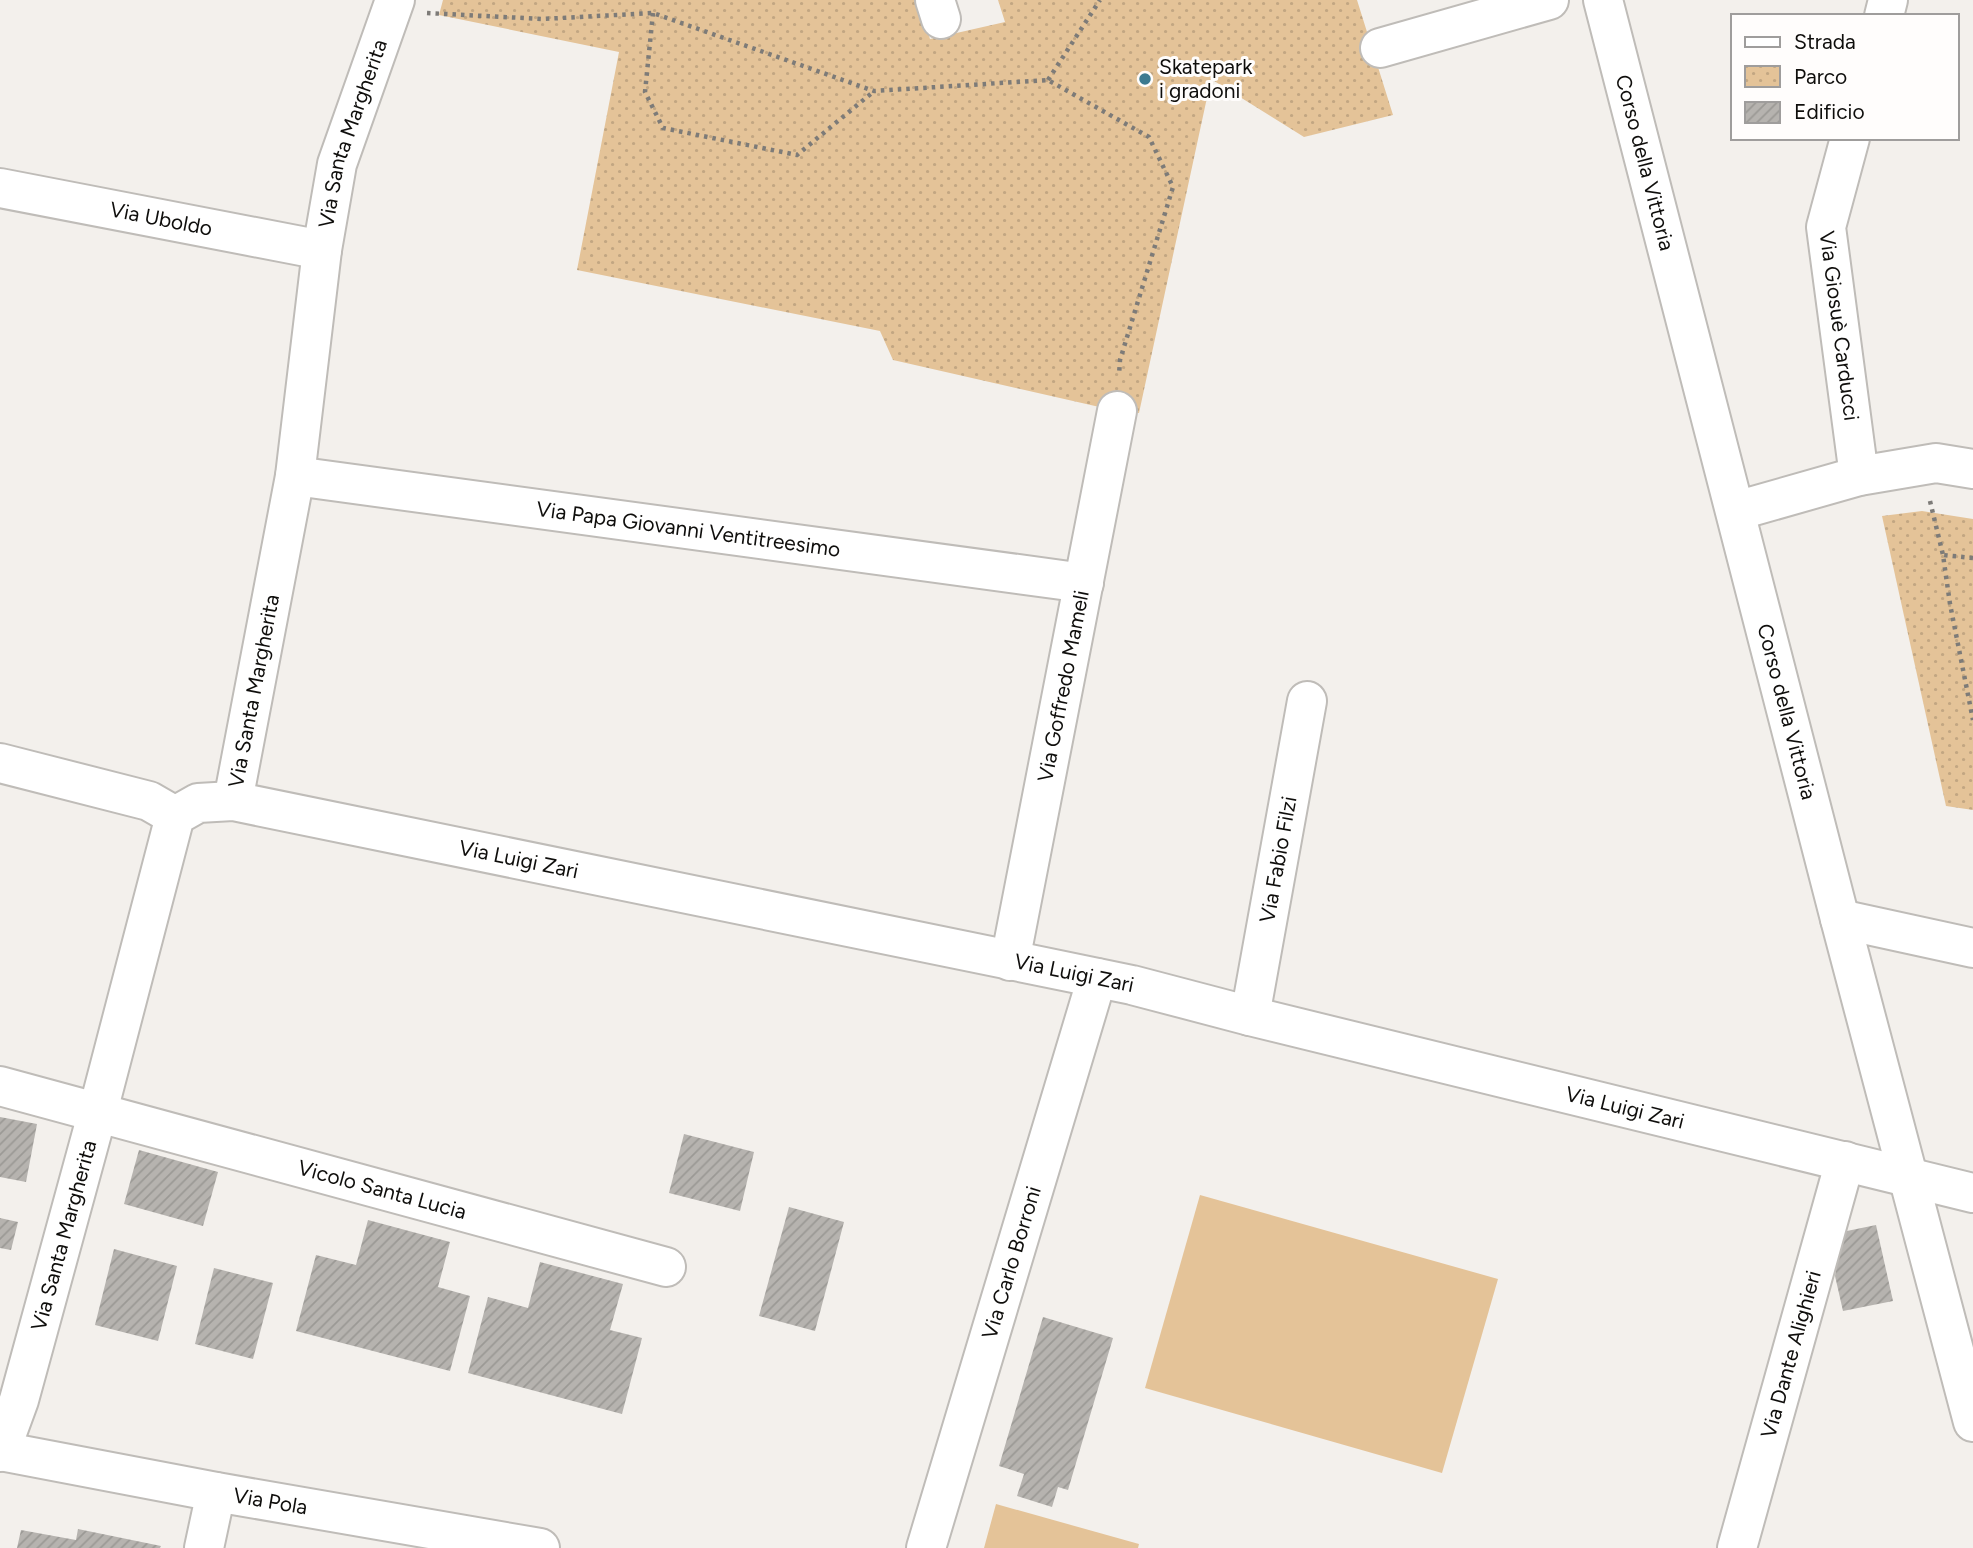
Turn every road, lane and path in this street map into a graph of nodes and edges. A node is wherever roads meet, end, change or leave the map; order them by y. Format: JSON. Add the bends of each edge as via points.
{"nodes":[{"id":1,"x":1100,"y":0,"type":"edge"},
{"id":2,"x":1549,"y":0,"type":"edge"},
{"id":3,"x":1603,"y":0,"type":"edge"},
{"id":4,"x":394,"y":3,"type":"edge"},
{"id":5,"x":653,"y":13,"type":"junction"},
{"id":6,"x":1380,"y":48,"type":"dead end"},
{"id":7,"x":1048,"y":80,"type":"junction"},
{"id":8,"x":874,"y":91,"type":"junction"},
{"id":9,"x":1849,"y":140,"type":"edge"},
{"id":10,"x":0,"y":188,"type":"edge"},
{"id":11,"x":322,"y":250,"type":"junction"},
{"id":12,"x":1117,"y":411,"type":"joint"},
{"id":13,"x":1921,"y":466,"type":"junction"},
{"id":14,"x":1973,"y":469,"type":"edge"},
{"id":15,"x":295,"y":476,"type":"junction"},
{"id":16,"x":1859,"y":476,"type":"junction"},
{"id":17,"x":1736,"y":512,"type":"junction"},
{"id":18,"x":1943,"y":555,"type":"junction"},
{"id":19,"x":1973,"y":558,"type":"edge"},
{"id":20,"x":1084,"y":583,"type":"junction"},
{"id":21,"x":1973,"y":685,"type":"edge"},
{"id":22,"x":1966,"y":686,"type":"junction"},
{"id":23,"x":1307,"y":701,"type":"dead end"},
{"id":24,"x":1973,"y":720,"type":"edge"},
{"id":25,"x":0,"y":763,"type":"edge"},
{"id":26,"x":233,"y":801,"type":"junction"},
{"id":27,"x":175,"y":816,"type":"junction"},
{"id":28,"x":1840,"y":919,"type":"junction"},
{"id":29,"x":1973,"y":948,"type":"edge"},
{"id":30,"x":1010,"y":961,"type":"junction"},
{"id":31,"x":1097,"y":978,"type":"junction"},
{"id":32,"x":1250,"y":1016,"type":"junction"},
{"id":33,"x":0,"y":1086,"type":"edge"},
{"id":34,"x":98,"y":1111,"type":"junction"},
{"id":35,"x":1845,"y":1161,"type":"junction"},
{"id":36,"x":1909,"y":1177,"type":"junction"},
{"id":37,"x":1973,"y":1193,"type":"edge"},
{"id":38,"x":666,"y":1267,"type":"dead end"},
{"id":39,"x":9,"y":1394,"type":"edge"},
{"id":40,"x":1973,"y":1422,"type":"edge"},
{"id":41,"x":0,"y":1452,"type":"edge"},
{"id":42,"x":216,"y":1492,"type":"junction"},
{"id":43,"x":204,"y":1548,"type":"edge"},
{"id":44,"x":540,"y":1548,"type":"edge"},
{"id":45,"x":926,"y":1548,"type":"edge"},
{"id":46,"x":1737,"y":1548,"type":"edge"}],
"edges":[{"from":1,"to":7,"type":"path"},
{"from":2,"to":6,"type":"street"},
{"from":3,"to":17,"type":"street","name":"Corso della Vittoria"},
{"from":4,"to":5,"type":"path","via":[[439,15],[542,19]]},
{"from":4,"to":11,"type":"street","name":"Via Santa Margherita","via":[[337,164]]},
{"from":5,"to":8,"type":"path"},
{"from":5,"to":8,"type":"path","via":[[645,92],[663,128],[797,155]]},
{"from":7,"to":8,"type":"path"},
{"from":7,"to":12,"type":"path","via":[[1149,137],[1173,187],[1120,360]]},
{"from":9,"to":16,"type":"street","name":"Via Giosuè Carducci","via":[[1826,227]]},
{"from":10,"to":11,"type":"street","name":"Via Uboldo"},
{"from":11,"to":15,"type":"street","name":"Via Santa Margherita"},
{"from":12,"to":20,"type":"street","name":"Via Goffredo Mameli"},
{"from":13,"to":14,"type":"street","via":[[1936,463]]},
{"from":13,"to":16,"type":"street"},
{"from":13,"to":18,"type":"path"},
{"from":15,"to":20,"type":"street","name":"Via Papa Giovanni Ventitreesimo"},
{"from":15,"to":26,"type":"street","name":"Via Santa Margherita"},
{"from":16,"to":17,"type":"street"},
{"from":17,"to":28,"type":"street","name":"Corso della Vittoria"},
{"from":18,"to":19,"type":"path"},
{"from":18,"to":22,"type":"path"},
{"from":20,"to":30,"type":"street","name":"Via Goffredo Mameli"},
{"from":21,"to":22,"type":"path"},
{"from":22,"to":24,"type":"path"},
{"from":23,"to":32,"type":"street","name":"Via Fabio Filzi"},
{"from":25,"to":27,"type":"street","via":[[149,801]]},
{"from":26,"to":27,"type":"street","name":"Via Santa Margherita","via":[[198,803]]},
{"from":26,"to":30,"type":"street","name":"Via Luigi Zari"},
{"from":27,"to":34,"type":"street","name":"Via Santa Margherita"},
{"from":28,"to":29,"type":"street"},
{"from":28,"to":36,"type":"street","name":"Corso della Vittoria"},
{"from":30,"to":31,"type":"street","name":"Via Luigi Zari"},
{"from":31,"to":32,"type":"street","name":"Via Luigi Zari"},
{"from":31,"to":45,"type":"street","name":"Via Carlo Borroni"},
{"from":32,"to":35,"type":"street","name":"Via Luigi Zari"},
{"from":33,"to":34,"type":"street","name":"Vicolo Santa Lucia"},
{"from":34,"to":38,"type":"street","name":"Vicolo Santa Lucia"},
{"from":34,"to":39,"type":"street","name":"Via Santa Margherita"},
{"from":35,"to":36,"type":"street","name":"Via Luigi Zari"},
{"from":35,"to":46,"type":"street","name":"Via Dante Alighieri"},
{"from":36,"to":37,"type":"street","name":"Via Luigi Zari"},
{"from":36,"to":40,"type":"street","name":"Corso della Vittoria"},
{"from":39,"to":41,"type":"street","name":"Via Santa Margherita"},
{"from":41,"to":42,"type":"street","name":"Via Pola"},
{"from":42,"to":43,"type":"street"},
{"from":42,"to":44,"type":"street","name":"Via Pola"}]}
